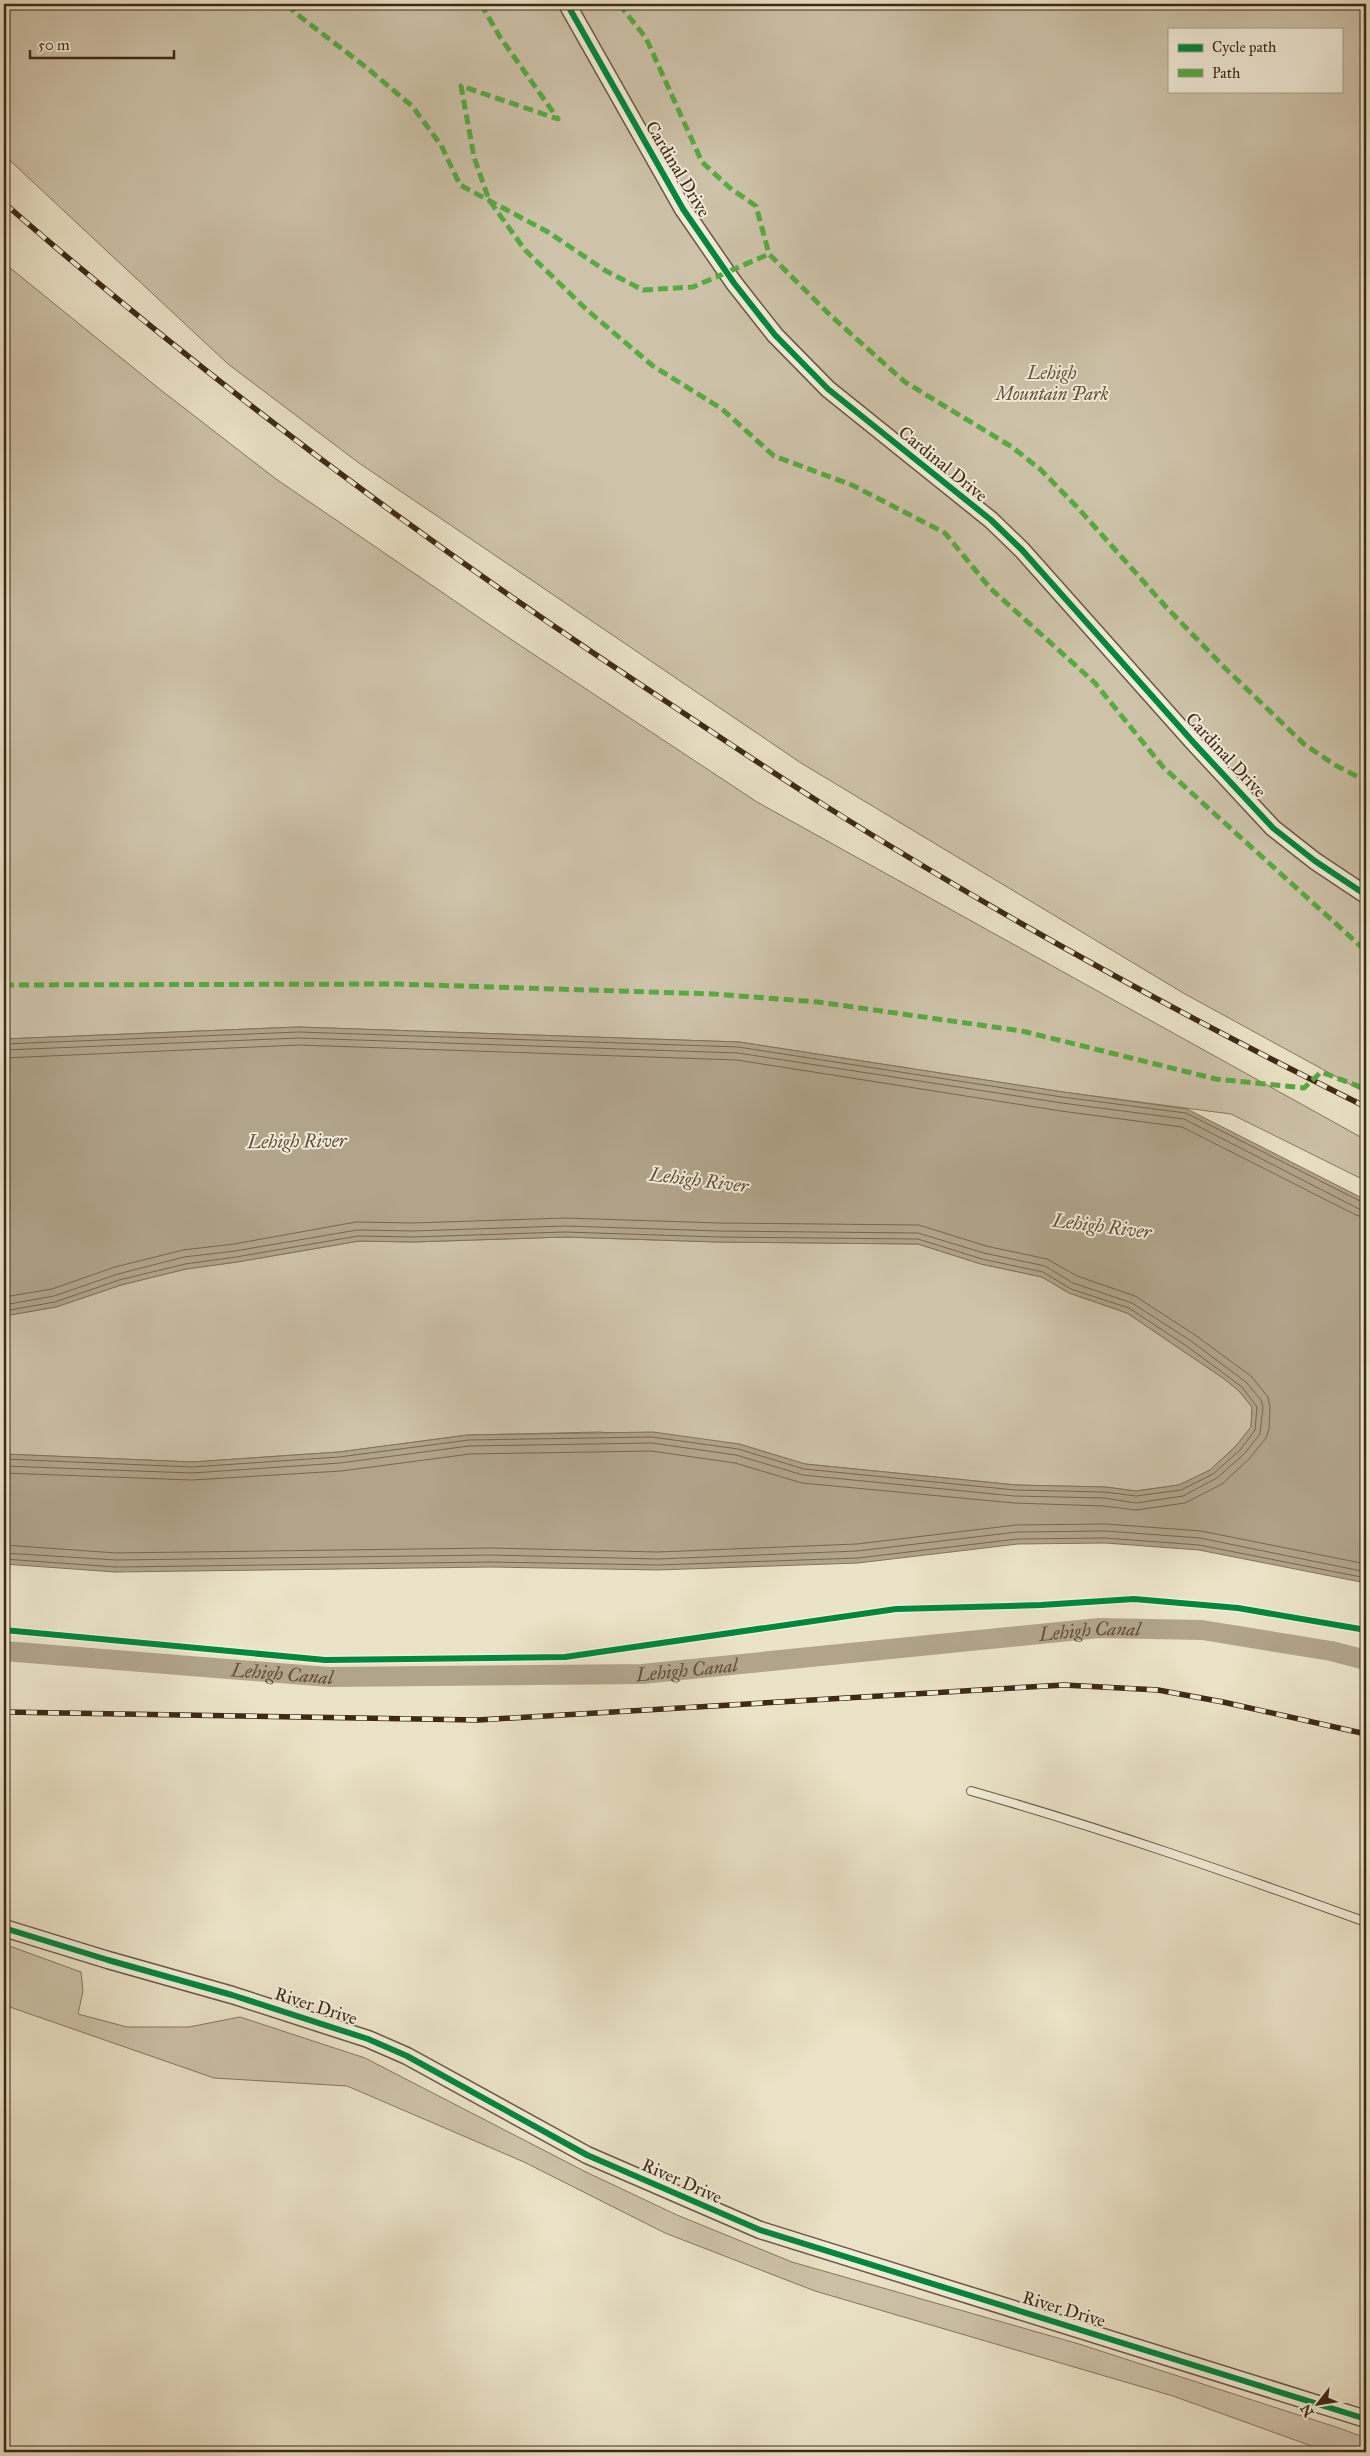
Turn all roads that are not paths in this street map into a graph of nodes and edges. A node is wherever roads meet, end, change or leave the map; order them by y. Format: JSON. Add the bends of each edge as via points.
{"nodes":[{"id":1,"x":567,"y":4,"type":"edge"},
{"id":2,"x":1366,"y":895,"type":"edge"},
{"id":3,"x":971,"y":1791,"type":"dead end"},
{"id":4,"x":1366,"y":1922,"type":"edge"},
{"id":5,"x":4,"y":1928,"type":"edge"},
{"id":6,"x":1366,"y":2419,"type":"edge"}],
"edges":[{"from":1,"to":2,"type":"street","name":"Cardinal Drive","via":[[683,208],[734,283],[776,335],[828,389],[991,520],[1022,550],[1273,828]]},
{"from":3,"to":4,"type":"lane","via":[[1190,1858]]},
{"from":5,"to":6,"type":"street","name":"River Drive","via":[[368,2039],[407,2056],[587,2155],[760,2230]]}]}
